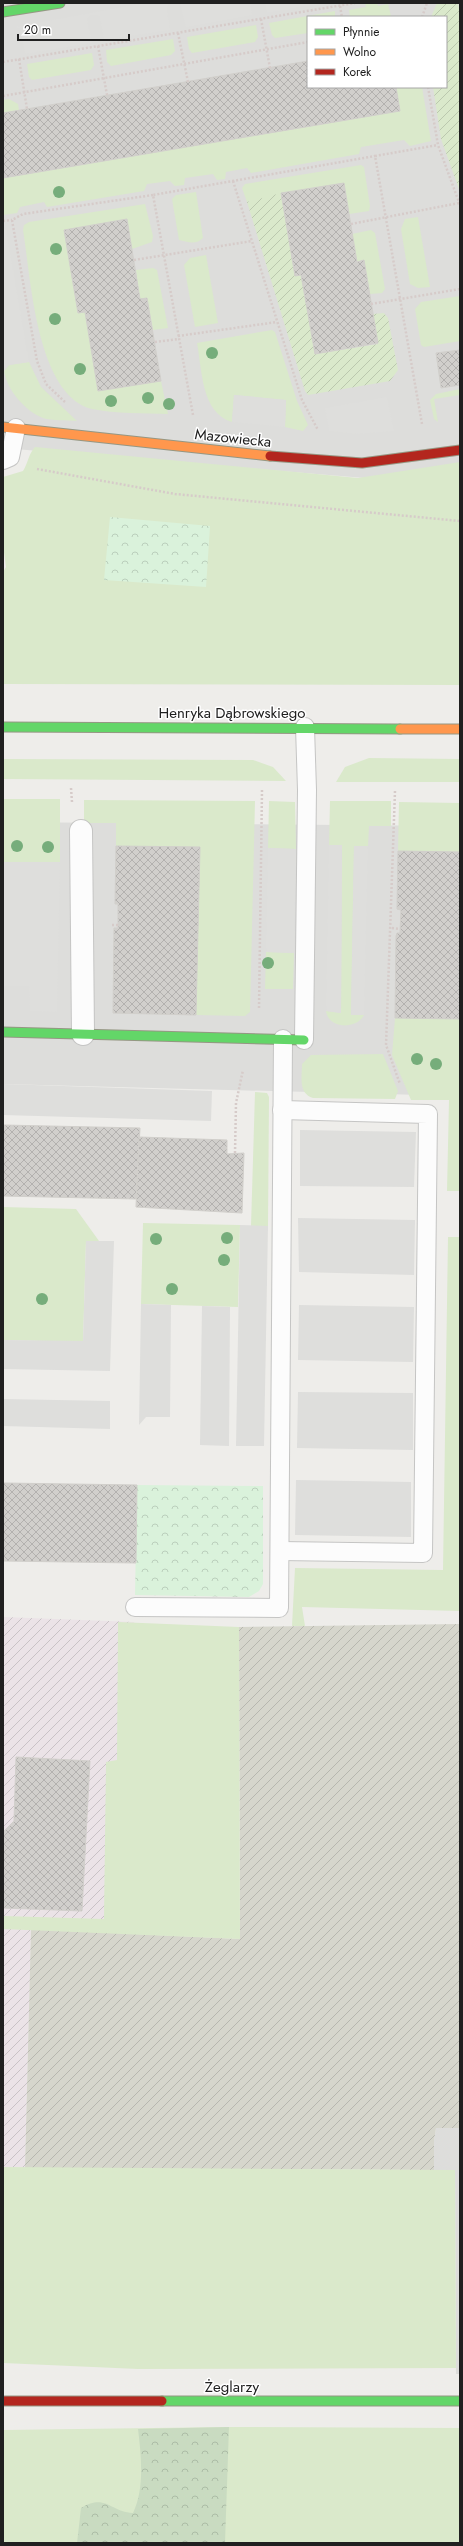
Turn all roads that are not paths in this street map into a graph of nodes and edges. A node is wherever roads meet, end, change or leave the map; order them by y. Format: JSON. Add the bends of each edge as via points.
{"nodes":[{"id":1,"x":60,"y":3,"type":"edge"},
{"id":2,"x":3,"y":12,"type":"edge"},
{"id":3,"x":10,"y":427,"type":"edge"},
{"id":4,"x":460,"y":450,"type":"edge"},
{"id":5,"x":3,"y":460,"type":"edge"},
{"id":6,"x":3,"y":727,"type":"edge"},
{"id":7,"x":305,"y":727,"type":"junction"},
{"id":8,"x":460,"y":729,"type":"edge"},
{"id":9,"x":81,"y":831,"type":"dead end"},
{"id":10,"x":3,"y":1032,"type":"edge"},
{"id":11,"x":83,"y":1034,"type":"junction"},
{"id":12,"x":283,"y":1039,"type":"junction"},
{"id":13,"x":304,"y":1040,"type":"joint"},
{"id":14,"x":282,"y":1110,"type":"junction"},
{"id":15,"x":280,"y":1551,"type":"junction"},
{"id":16,"x":135,"y":1607,"type":"dead end"},
{"id":17,"x":3,"y":2401,"type":"edge"},
{"id":18,"x":460,"y":2401,"type":"edge"}],
"edges":[{"from":1,"to":2,"type":"street"},
{"from":3,"to":4,"type":"street","name":"Mazowiecka","via":[[310,460],[362,463]]},
{"from":3,"to":5,"type":"lane","via":[[10,457]]},
{"from":6,"to":7,"type":"street","name":"Henryka Dąbrowskiego"},
{"from":7,"to":8,"type":"street","name":"Henryka Dąbrowskiego"},
{"from":7,"to":13,"type":"lane","via":[[307,790]]},
{"from":9,"to":11,"type":"street"},
{"from":10,"to":11,"type":"street"},
{"from":11,"to":12,"type":"street"},
{"from":12,"to":13,"type":"street"},
{"from":12,"to":14,"type":"lane"},
{"from":14,"to":15,"type":"lane"},
{"from":14,"to":15,"type":"lane","via":[[428,1114],[423,1553]]},
{"from":15,"to":16,"type":"lane","via":[[279,1608]]},
{"from":17,"to":18,"type":"street","name":"Żeglarzy"}]}
